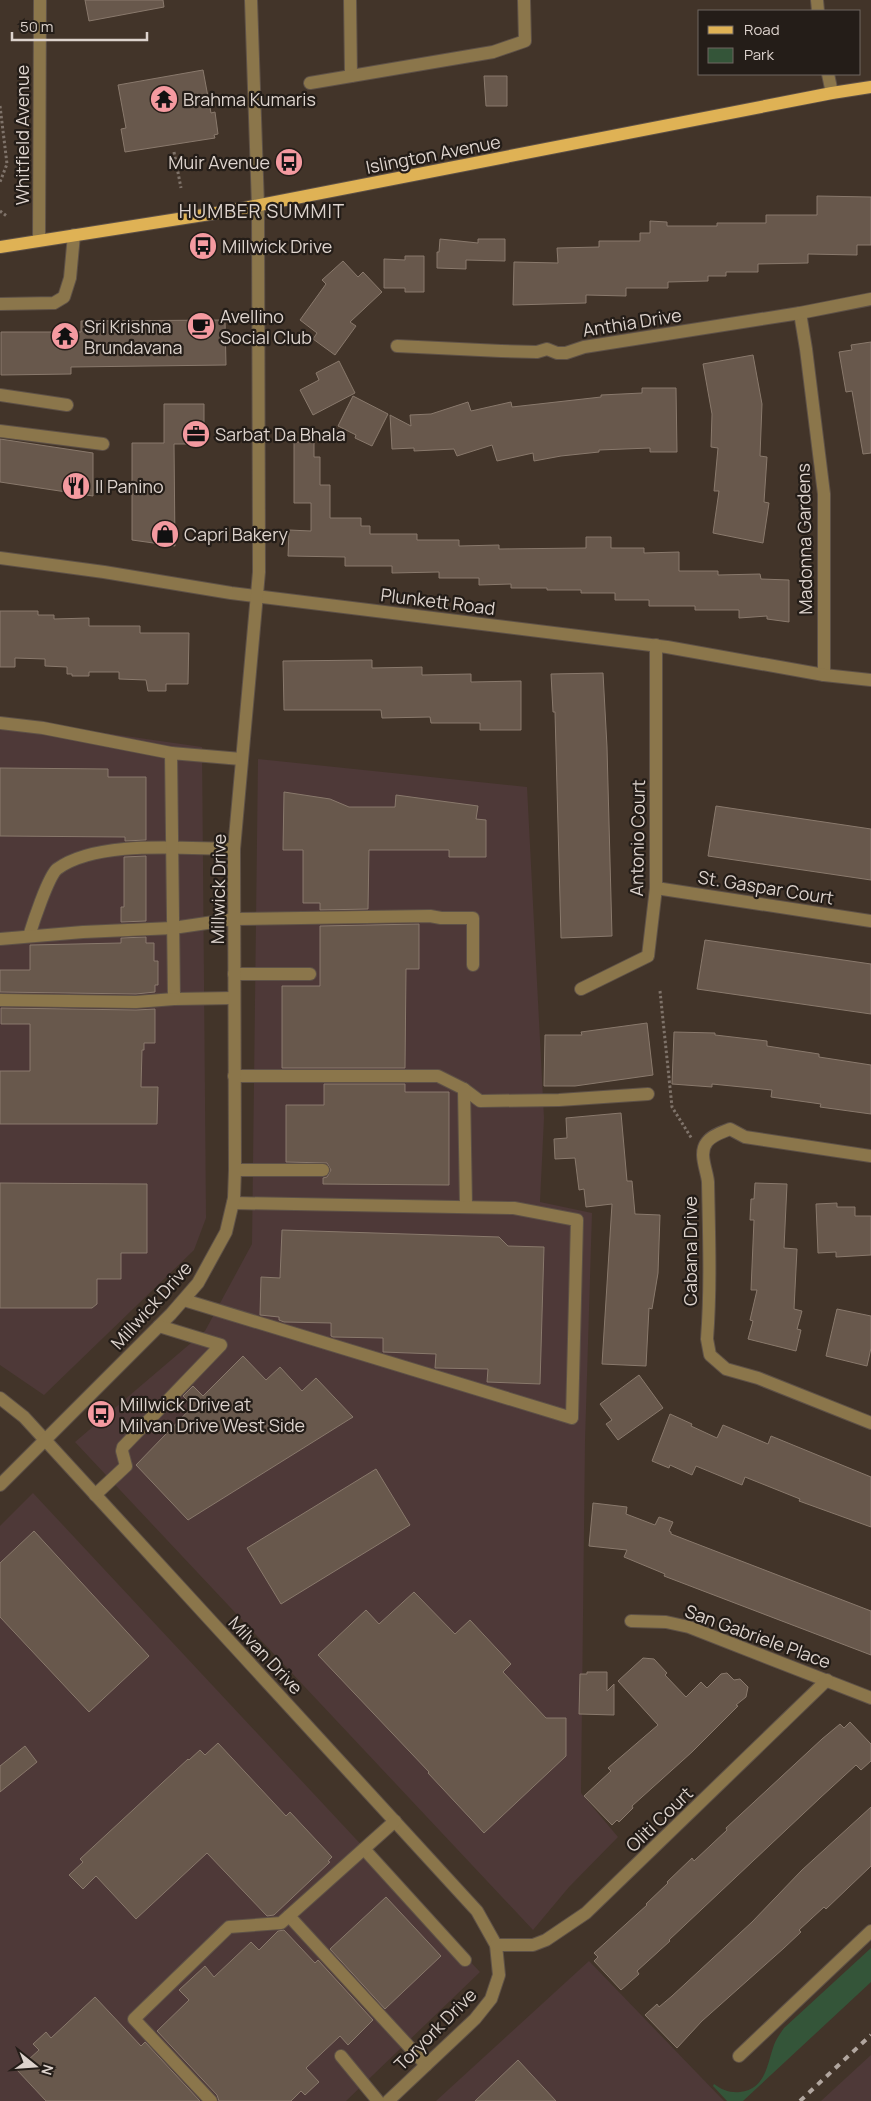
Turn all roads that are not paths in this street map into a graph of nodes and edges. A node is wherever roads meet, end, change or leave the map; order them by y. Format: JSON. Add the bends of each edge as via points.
{"nodes":[{"id":1,"x":40,"y":0,"type":"edge"},
{"id":2,"x":251,"y":0,"type":"edge"},
{"id":3,"x":350,"y":0,"type":"edge"},
{"id":4,"x":524,"y":0,"type":"edge"},
{"id":5,"x":828,"y":75,"type":"edge"},
{"id":6,"x":351,"y":76,"type":"junction"},
{"id":7,"x":310,"y":83,"type":"dead end"},
{"id":8,"x":871,"y":87,"type":"edge"},
{"id":9,"x":832,"y":93,"type":"junction"},
{"id":10,"x":258,"y":206,"type":"junction"},
{"id":11,"x":74,"y":235,"type":"junction"},
{"id":12,"x":39,"y":240,"type":"junction"},
{"id":13,"x":0,"y":247,"type":"edge"},
{"id":14,"x":871,"y":299,"type":"edge"},
{"id":15,"x":0,"y":304,"type":"edge"},
{"id":16,"x":800,"y":313,"type":"junction"},
{"id":17,"x":397,"y":346,"type":"dead end"},
{"id":18,"x":0,"y":395,"type":"edge"},
{"id":19,"x":67,"y":405,"type":"dead end"},
{"id":20,"x":0,"y":431,"type":"edge"},
{"id":21,"x":104,"y":444,"type":"dead end"},
{"id":22,"x":0,"y":558,"type":"edge"},
{"id":23,"x":258,"y":596,"type":"junction"},
{"id":24,"x":656,"y":645,"type":"junction"},
{"id":25,"x":824,"y":675,"type":"junction"},
{"id":26,"x":871,"y":680,"type":"edge"},
{"id":27,"x":0,"y":723,"type":"edge"},
{"id":28,"x":172,"y":752,"type":"junction"},
{"id":29,"x":241,"y":759,"type":"junction"},
{"id":30,"x":172,"y":848,"type":"junction"},
{"id":31,"x":234,"y":848,"type":"junction"},
{"id":32,"x":656,"y":888,"type":"junction"},
{"id":33,"x":234,"y":919,"type":"junction"},
{"id":34,"x":871,"y":921,"type":"edge"},
{"id":35,"x":173,"y":928,"type":"junction"},
{"id":36,"x":29,"y":936,"type":"junction"},
{"id":37,"x":0,"y":939,"type":"edge"},
{"id":38,"x":473,"y":965,"type":"dead end"},
{"id":39,"x":234,"y":974,"type":"junction"},
{"id":40,"x":310,"y":974,"type":"dead end"},
{"id":41,"x":582,"y":990,"type":"dead end"},
{"id":42,"x":174,"y":998,"type":"junction"},
{"id":43,"x":234,"y":998,"type":"junction"},
{"id":44,"x":0,"y":1000,"type":"edge"},
{"id":45,"x":234,"y":1076,"type":"junction"},
{"id":46,"x":464,"y":1089,"type":"junction"},
{"id":47,"x":648,"y":1094,"type":"dead end"},
{"id":48,"x":871,"y":1156,"type":"edge"},
{"id":49,"x":235,"y":1170,"type":"junction"},
{"id":50,"x":323,"y":1170,"type":"dead end"},
{"id":51,"x":233,"y":1203,"type":"junction"},
{"id":52,"x":466,"y":1206,"type":"junction"},
{"id":53,"x":184,"y":1300,"type":"junction"},
{"id":54,"x":159,"y":1326,"type":"junction"},
{"id":55,"x":0,"y":1398,"type":"edge"},
{"id":56,"x":871,"y":1422,"type":"edge"},
{"id":57,"x":45,"y":1440,"type":"junction"},
{"id":58,"x":0,"y":1485,"type":"edge"},
{"id":59,"x":95,"y":1495,"type":"junction"},
{"id":60,"x":631,"y":1621,"type":"dead end"},
{"id":61,"x":827,"y":1680,"type":"junction"},
{"id":62,"x":871,"y":1698,"type":"edge"},
{"id":63,"x":394,"y":1821,"type":"junction"},
{"id":64,"x":364,"y":1848,"type":"junction"},
{"id":65,"x":289,"y":1916,"type":"junction"},
{"id":66,"x":871,"y":1931,"type":"edge"},
{"id":67,"x":496,"y":1945,"type":"junction"},
{"id":68,"x":465,"y":1960,"type":"dead end"},
{"id":69,"x":340,"y":2056,"type":"dead end"},
{"id":70,"x":739,"y":2056,"type":"dead end"},
{"id":71,"x":426,"y":2065,"type":"junction"},
{"id":72,"x":212,"y":2101,"type":"edge"},
{"id":73,"x":378,"y":2101,"type":"edge"},
{"id":74,"x":388,"y":2101,"type":"edge"}],
"edges":[{"from":1,"to":12,"type":"street","name":"Whitfield Avenue"},
{"from":2,"to":10,"type":"street"},
{"from":3,"to":6,"type":"street"},
{"from":4,"to":6,"type":"street","via":[[525,41],[493,52]]},
{"from":5,"to":9,"type":"street"},
{"from":6,"to":7,"type":"street"},
{"from":8,"to":9,"type":"main road","name":"Islington Avenue"},
{"from":9,"to":10,"type":"main road","name":"Islington Avenue"},
{"from":10,"to":11,"type":"main road","name":"Islington Avenue"},
{"from":10,"to":23,"type":"street","name":"Millwick Drive"},
{"from":11,"to":12,"type":"main road","name":"Islington Avenue"},
{"from":11,"to":15,"type":"street","via":[[70,278],[64,297],[54,303]]},
{"from":12,"to":13,"type":"main road","name":"Islington Avenue"},
{"from":14,"to":16,"type":"street","name":"Anthia Drive"},
{"from":16,"to":17,"type":"street","name":"Anthia Drive","via":[[557,353],[547,349],[537,352]]},
{"from":16,"to":25,"type":"street","name":"Madonna Gardens","via":[[824,494]]},
{"from":18,"to":19,"type":"street"},
{"from":20,"to":21,"type":"street"},
{"from":22,"to":23,"type":"street","name":"Plunkett Road"},
{"from":23,"to":24,"type":"street","name":"Plunkett Road"},
{"from":23,"to":29,"type":"street","name":"Millwick Drive"},
{"from":24,"to":25,"type":"street","name":"Plunkett Road"},
{"from":24,"to":32,"type":"street","name":"Antonio Court"},
{"from":25,"to":26,"type":"street","name":"Plunkett Road"},
{"from":27,"to":28,"type":"street"},
{"from":28,"to":29,"type":"street"},
{"from":28,"to":30,"type":"street"},
{"from":29,"to":31,"type":"street","name":"Millwick Drive"},
{"from":30,"to":31,"type":"street"},
{"from":30,"to":35,"type":"street"},
{"from":30,"to":36,"type":"street","via":[[133,848],[86,856],[56,870]]},
{"from":31,"to":33,"type":"street","name":"Millwick Drive"},
{"from":32,"to":34,"type":"street","name":"St. Gaspar Court"},
{"from":32,"to":41,"type":"street","name":"Antonio Court","via":[[648,956]]},
{"from":33,"to":35,"type":"street"},
{"from":33,"to":38,"type":"street","via":[[473,918]]},
{"from":33,"to":39,"type":"street","name":"Millwick Drive"},
{"from":35,"to":36,"type":"street"},
{"from":35,"to":42,"type":"street"},
{"from":36,"to":37,"type":"street"},
{"from":39,"to":40,"type":"street"},
{"from":39,"to":43,"type":"street","name":"Millwick Drive"},
{"from":42,"to":43,"type":"street"},
{"from":42,"to":44,"type":"street","via":[[136,1002]]},
{"from":43,"to":45,"type":"street","name":"Millwick Drive"},
{"from":45,"to":46,"type":"street","via":[[438,1076]]},
{"from":45,"to":49,"type":"street","name":"Millwick Drive"},
{"from":46,"to":47,"type":"street","via":[[480,1101]]},
{"from":46,"to":52,"type":"street"},
{"from":48,"to":56,"type":"street","name":"Cabana Drive","via":[[745,1137],[730,1129],[706,1142],[702,1155],[709,1205],[706,1339],[710,1355],[726,1369],[758,1378]]},
{"from":49,"to":50,"type":"street"},
{"from":49,"to":51,"type":"street","name":"Millwick Drive"},
{"from":51,"to":52,"type":"street"},
{"from":51,"to":53,"type":"street","name":"Millwick Drive","via":[[226,1232],[210,1264]]},
{"from":52,"to":53,"type":"street","via":[[514,1208],[577,1220],[572,1418]]},
{"from":53,"to":54,"type":"street","name":"Millwick Drive"},
{"from":54,"to":57,"type":"street","name":"Millwick Drive"},
{"from":54,"to":59,"type":"street","via":[[221,1345],[123,1447],[126,1466]]},
{"from":55,"to":57,"type":"street","name":"Milvan Drive"},
{"from":57,"to":58,"type":"street","name":"Millwick Drive"},
{"from":57,"to":59,"type":"street","name":"Milvan Drive"},
{"from":59,"to":63,"type":"street","name":"Milvan Drive"},
{"from":60,"to":61,"type":"street","name":"San Gabriele Place","via":[[666,1622],[689,1627]]},
{"from":61,"to":62,"type":"street","name":"San Gabriele Place"},
{"from":61,"to":67,"type":"street","name":"Oliti Court","via":[[586,1913],[533,1945]]},
{"from":63,"to":64,"type":"street"},
{"from":63,"to":67,"type":"street","name":"Milvan Drive","via":[[477,1911]]},
{"from":64,"to":65,"type":"street"},
{"from":64,"to":68,"type":"street"},
{"from":65,"to":71,"type":"street"},
{"from":65,"to":72,"type":"street","via":[[281,1923],[229,1927],[134,2019]]},
{"from":66,"to":70,"type":"street"},
{"from":67,"to":71,"type":"street","name":"Toryork Drive","via":[[498,1975],[491,1999],[475,2019]]},
{"from":69,"to":73,"type":"street"},
{"from":71,"to":74,"type":"street","name":"Toryork Drive"}]}
